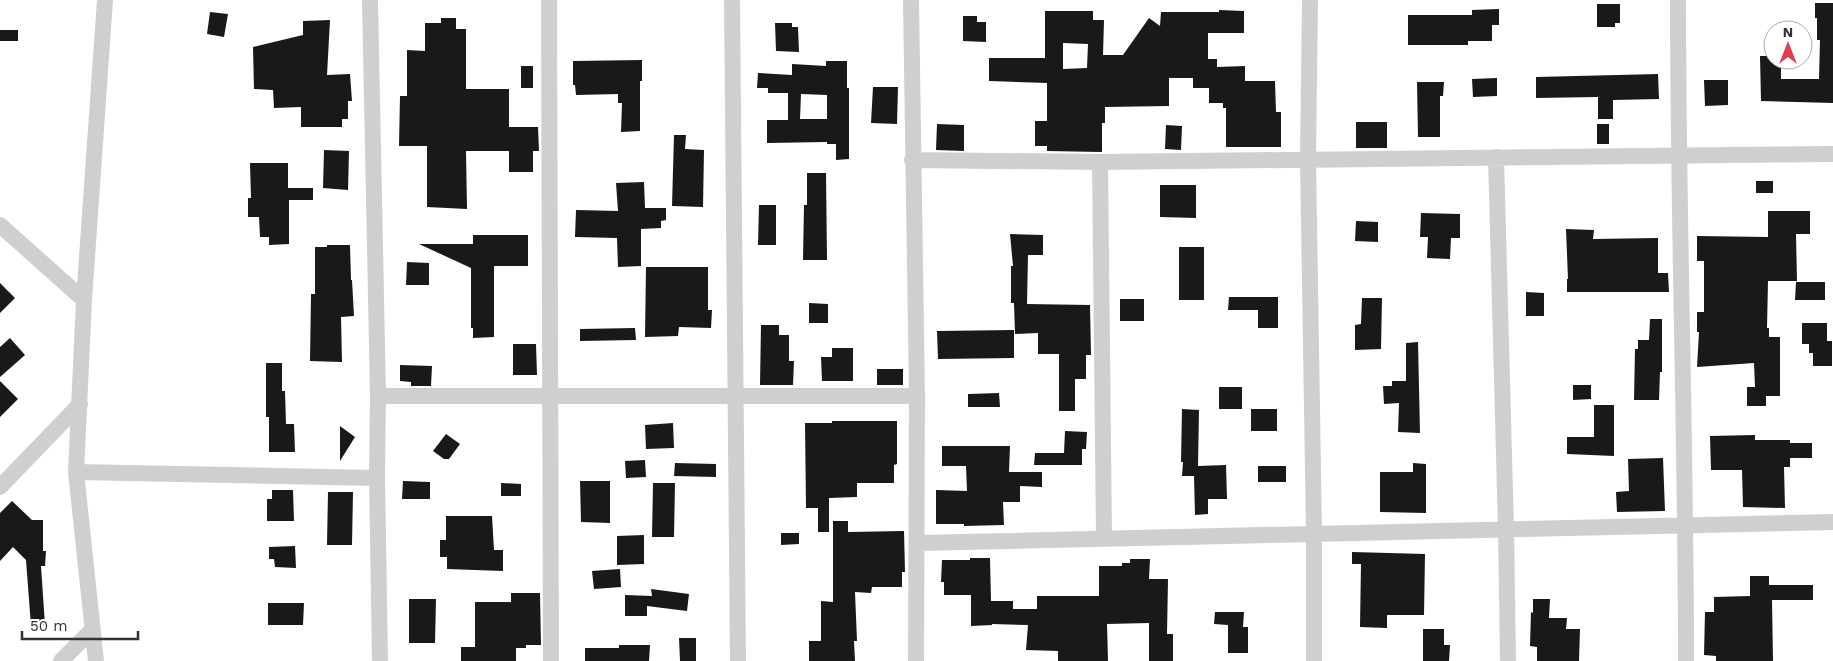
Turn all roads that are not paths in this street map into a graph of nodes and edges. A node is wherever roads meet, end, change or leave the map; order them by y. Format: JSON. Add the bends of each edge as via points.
{"nodes":[{"id":1,"x":106,"y":0,"type":"edge"},
{"id":2,"x":370,"y":0,"type":"edge"},
{"id":3,"x":549,"y":0,"type":"edge"},
{"id":4,"x":732,"y":0,"type":"edge"},
{"id":5,"x":911,"y":0,"type":"edge"},
{"id":6,"x":1310,"y":0,"type":"edge"},
{"id":7,"x":1678,"y":0,"type":"edge"},
{"id":8,"x":1833,"y":154,"type":"edge"},
{"id":9,"x":1678,"y":156,"type":"junction"},
{"id":10,"x":1496,"y":157,"type":"junction"},
{"id":11,"x":1308,"y":159,"type":"junction"},
{"id":12,"x":912,"y":160,"type":"junction"},
{"id":13,"x":1100,"y":162,"type":"junction"},
{"id":14,"x":3,"y":233,"type":"edge"},
{"id":15,"x":84,"y":300,"type":"junction"},
{"id":16,"x":378,"y":396,"type":"junction"},
{"id":17,"x":550,"y":396,"type":"junction"},
{"id":18,"x":917,"y":396,"type":"junction"},
{"id":19,"x":736,"y":397,"type":"junction"},
{"id":20,"x":80,"y":404,"type":"junction"},
{"id":21,"x":76,"y":472,"type":"junction"},
{"id":22,"x":377,"y":478,"type":"junction"},
{"id":23,"x":0,"y":487,"type":"edge"},
{"id":24,"x":1833,"y":522,"type":"edge"},
{"id":25,"x":1686,"y":525,"type":"junction"},
{"id":26,"x":1506,"y":529,"type":"junction"},
{"id":27,"x":1314,"y":534,"type":"junction"},
{"id":28,"x":1104,"y":538,"type":"junction"},
{"id":29,"x":918,"y":543,"type":"junction"},
{"id":30,"x":92,"y":630,"type":"junction"},
{"id":31,"x":61,"y":661,"type":"edge"},
{"id":32,"x":96,"y":661,"type":"edge"},
{"id":33,"x":380,"y":661,"type":"edge"},
{"id":34,"x":551,"y":661,"type":"edge"},
{"id":35,"x":738,"y":661,"type":"edge"},
{"id":36,"x":916,"y":661,"type":"edge"},
{"id":37,"x":1314,"y":661,"type":"edge"},
{"id":38,"x":1508,"y":661,"type":"edge"},
{"id":39,"x":1686,"y":661,"type":"edge"}],
"edges":[{"from":1,"to":15,"type":"street"},
{"from":2,"to":16,"type":"street"},
{"from":3,"to":17,"type":"street"},
{"from":4,"to":19,"type":"street"},
{"from":5,"to":12,"type":"street"},
{"from":6,"to":11,"type":"street"},
{"from":7,"to":9,"type":"street"},
{"from":8,"to":9,"type":"street"},
{"from":9,"to":10,"type":"street"},
{"from":9,"to":25,"type":"street"},
{"from":10,"to":11,"type":"street"},
{"from":10,"to":26,"type":"street"},
{"from":11,"to":13,"type":"street"},
{"from":11,"to":27,"type":"street"},
{"from":12,"to":13,"type":"street"},
{"from":12,"to":18,"type":"street"},
{"from":13,"to":28,"type":"street"},
{"from":14,"to":15,"type":"street"},
{"from":15,"to":20,"type":"street"},
{"from":16,"to":17,"type":"street"},
{"from":16,"to":22,"type":"street"},
{"from":17,"to":19,"type":"street"},
{"from":17,"to":34,"type":"street"},
{"from":18,"to":19,"type":"street"},
{"from":18,"to":29,"type":"street"},
{"from":19,"to":35,"type":"street"},
{"from":20,"to":21,"type":"street"},
{"from":20,"to":23,"type":"street"},
{"from":21,"to":22,"type":"street"},
{"from":21,"to":30,"type":"street"},
{"from":22,"to":33,"type":"street"},
{"from":24,"to":25,"type":"street"},
{"from":25,"to":26,"type":"street"},
{"from":25,"to":39,"type":"street"},
{"from":26,"to":27,"type":"street"},
{"from":26,"to":38,"type":"street"},
{"from":27,"to":28,"type":"street"},
{"from":27,"to":37,"type":"street"},
{"from":28,"to":29,"type":"street"},
{"from":29,"to":36,"type":"street"},
{"from":30,"to":31,"type":"street"},
{"from":30,"to":32,"type":"street"}]}
